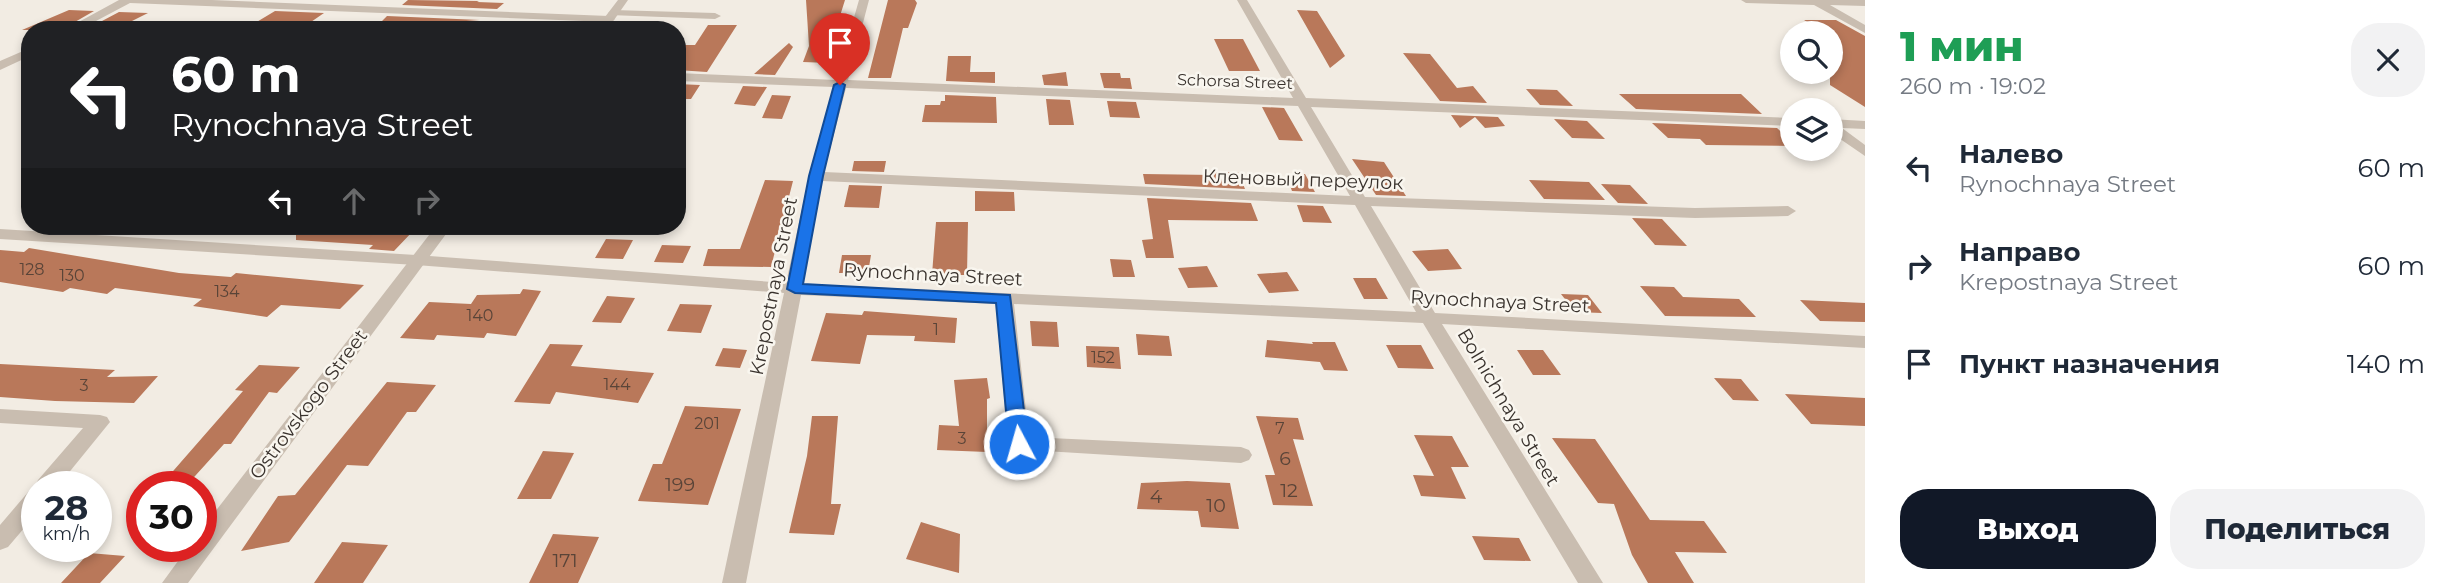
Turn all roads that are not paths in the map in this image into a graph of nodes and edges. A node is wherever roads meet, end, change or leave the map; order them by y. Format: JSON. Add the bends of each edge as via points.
{"nodes":[{"id":1,"x":129,"y":0,"type":"edge"},
{"id":2,"x":623,"y":0,"type":"edge"},
{"id":3,"x":864,"y":0,"type":"edge"},
{"id":4,"x":1242,"y":0,"type":"edge"},
{"id":5,"x":1746,"y":0,"type":"edge"},
{"id":6,"x":1814,"y":1,"type":"edge"},
{"id":7,"x":1865,"y":3,"type":"edge"},
{"id":8,"x":611,"y":16,"type":"junction"},
{"id":9,"x":715,"y":16,"type":"dead end"},
{"id":10,"x":88,"y":21,"type":"edge"},
{"id":11,"x":607,"y":21,"type":"edge"},
{"id":12,"x":1865,"y":30,"type":"edge"},
{"id":13,"x":0,"y":51,"type":"edge"},
{"id":14,"x":21,"y":52,"type":"edge"},
{"id":15,"x":21,"y":56,"type":"edge"},
{"id":16,"x":0,"y":66,"type":"edge"},
{"id":17,"x":686,"y":77,"type":"edge"},
{"id":18,"x":840,"y":85,"type":"junction"},
{"id":19,"x":1301,"y":100,"type":"junction"},
{"id":20,"x":1780,"y":121,"type":"edge"},
{"id":21,"x":1843,"y":124,"type":"edge"},
{"id":22,"x":1865,"y":125,"type":"edge"},
{"id":23,"x":1843,"y":134,"type":"edge"},
{"id":24,"x":1865,"y":152,"type":"edge"},
{"id":25,"x":816,"y":176,"type":"junction"},
{"id":26,"x":1361,"y":201,"type":"junction"},
{"id":27,"x":1788,"y":211,"type":"dead end"},
{"id":28,"x":0,"y":234,"type":"edge"},
{"id":29,"x":437,"y":235,"type":"edge"},
{"id":30,"x":416,"y":260,"type":"junction"},
{"id":31,"x":795,"y":289,"type":"junction"},
{"id":32,"x":1004,"y":298,"type":"junction"},
{"id":33,"x":1429,"y":318,"type":"junction"},
{"id":34,"x":1865,"y":342,"type":"edge"},
{"id":35,"x":0,"y":416,"type":"edge"},
{"id":36,"x":1241,"y":455,"type":"dead end"},
{"id":37,"x":59,"y":471,"type":"edge"},
{"id":38,"x":21,"y":516,"type":"edge"},
{"id":39,"x":0,"y":541,"type":"edge"},
{"id":40,"x":174,"y":583,"type":"edge"},
{"id":41,"x":734,"y":583,"type":"edge"},
{"id":42,"x":1591,"y":583,"type":"edge"}],
"edges":[{"from":1,"to":8,"type":"street"},
{"from":1,"to":10,"type":"street"},
{"from":2,"to":8,"type":"street"},
{"from":3,"to":18,"type":"street","name":"Krepostnaya Street"},
{"from":4,"to":19,"type":"street","name":"Bolnichnaya Street"},
{"from":5,"to":6,"type":"street"},
{"from":6,"to":7,"type":"street"},
{"from":6,"to":12,"type":"street"},
{"from":8,"to":9,"type":"street"},
{"from":8,"to":11,"type":"street"},
{"from":13,"to":14,"type":"street"},
{"from":15,"to":16,"type":"street"},
{"from":17,"to":18,"type":"street","name":"Schorsa Street"},
{"from":18,"to":19,"type":"street","name":"Schorsa Street"},
{"from":18,"to":25,"type":"street","name":"Krepostnaya Street"},
{"from":19,"to":20,"type":"street","name":"Schorsa Street"},
{"from":19,"to":26,"type":"street","name":"Bolnichnaya Street"},
{"from":21,"to":22,"type":"street"},
{"from":23,"to":24,"type":"street"},
{"from":25,"to":26,"type":"street","name":"Кленовый переулок"},
{"from":25,"to":31,"type":"street","name":"Krepostnaya Street"},
{"from":26,"to":27,"type":"street","name":"Кленовый переулок","via":[[1695,214]]},
{"from":26,"to":33,"type":"street","name":"Bolnichnaya Street"},
{"from":28,"to":30,"type":"street","name":"Rynochnaya Street"},
{"from":29,"to":30,"type":"street","name":"Ostrovskogo Street"},
{"from":30,"to":31,"type":"street","name":"Rynochnaya Street"},
{"from":30,"to":40,"type":"street","name":"Ostrovskogo Street"},
{"from":31,"to":32,"type":"street","name":"Rynochnaya Street"},
{"from":31,"to":41,"type":"street","name":"Krepostnaya Street"},
{"from":32,"to":33,"type":"street","name":"Rynochnaya Street"},
{"from":32,"to":36,"type":"street","via":[[1019,444]]},
{"from":33,"to":34,"type":"street","name":"Rynochnaya Street"},
{"from":33,"to":42,"type":"street","name":"Bolnichnaya Street"},
{"from":35,"to":37,"type":"street","via":[[100,422]]},
{"from":38,"to":39,"type":"street"}]}
